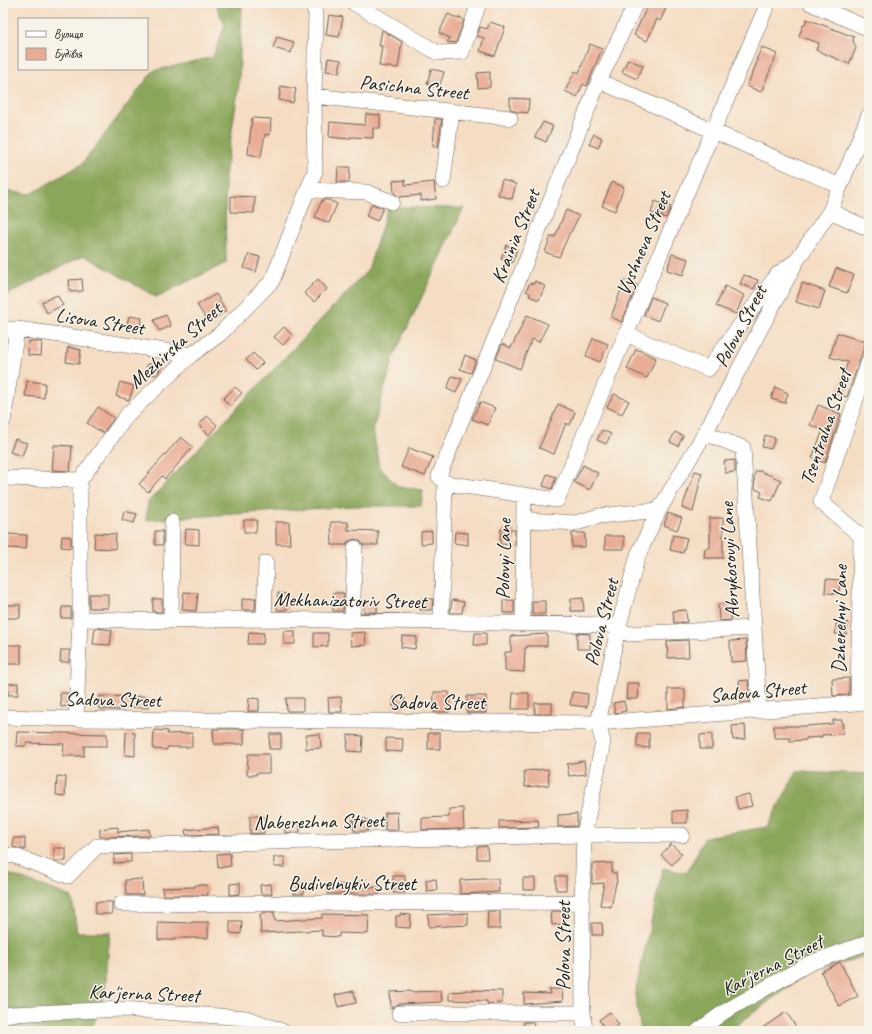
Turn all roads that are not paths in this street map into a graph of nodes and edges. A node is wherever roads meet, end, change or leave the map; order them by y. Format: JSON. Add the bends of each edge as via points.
{"nodes":[{"id":1,"x":312,"y":3,"type":"edge"},
{"id":2,"x":354,"y":3,"type":"edge"},
{"id":3,"x":479,"y":3,"type":"edge"},
{"id":4,"x":636,"y":3,"type":"edge"},
{"id":5,"x":768,"y":3,"type":"edge"},
{"id":6,"x":810,"y":3,"type":"edge"},
{"id":7,"x":869,"y":29,"type":"edge"},
{"id":8,"x":600,"y":81,"type":"junction"},
{"id":9,"x":314,"y":96,"type":"junction"},
{"id":10,"x":452,"y":111,"type":"junction"},
{"id":11,"x":869,"y":115,"type":"edge"},
{"id":12,"x":510,"y":118,"type":"dead end"},
{"id":13,"x":713,"y":132,"type":"junction"},
{"id":14,"x":443,"y":181,"type":"dead end"},
{"id":15,"x":840,"y":186,"type":"junction"},
{"id":16,"x":308,"y":190,"type":"junction"},
{"id":17,"x":392,"y":202,"type":"dead end"},
{"id":18,"x":830,"y":211,"type":"junction"},
{"id":19,"x":869,"y":229,"type":"edge"},
{"id":20,"x":797,"y":260,"type":"junction"},
{"id":21,"x":10,"y":329,"type":"edge"},
{"id":22,"x":626,"y":334,"type":"junction"},
{"id":23,"x":191,"y":355,"type":"junction"},
{"id":24,"x":869,"y":361,"type":"edge"},
{"id":25,"x":3,"y":421,"type":"edge"},
{"id":26,"x":705,"y":433,"type":"junction"},
{"id":27,"x":3,"y":478,"type":"edge"},
{"id":28,"x":80,"y":480,"type":"junction"},
{"id":29,"x":445,"y":483,"type":"junction"},
{"id":30,"x":524,"y":495,"type":"junction"},
{"id":31,"x":659,"y":510,"type":"junction"},
{"id":32,"x":527,"y":520,"type":"dead end"},
{"id":33,"x":172,"y":522,"type":"dead end"},
{"id":34,"x":861,"y":536,"type":"joint"},
{"id":35,"x":355,"y":548,"type":"dead end"},
{"id":36,"x":266,"y":563,"type":"dead end"},
{"id":37,"x":80,"y":619,"type":"junction"},
{"id":38,"x":264,"y":619,"type":"junction"},
{"id":39,"x":352,"y":620,"type":"junction"},
{"id":40,"x":171,"y":621,"type":"junction"},
{"id":41,"x":441,"y":622,"type":"junction"},
{"id":42,"x":523,"y":623,"type":"junction"},
{"id":43,"x":753,"y":628,"type":"junction"},
{"id":44,"x":618,"y":629,"type":"junction"},
{"id":45,"x":863,"y":702,"type":"edge"},
{"id":46,"x":759,"y":710,"type":"junction"},
{"id":47,"x":3,"y":717,"type":"edge"},
{"id":48,"x":76,"y":719,"type":"junction"},
{"id":49,"x":598,"y":723,"type":"junction"},
{"id":50,"x":584,"y":835,"type":"junction"},
{"id":51,"x":682,"y":835,"type":"dead end"},
{"id":52,"x":3,"y":855,"type":"edge"},
{"id":53,"x":582,"y":902,"type":"junction"},
{"id":54,"x":121,"y":904,"type":"dead end"},
{"id":55,"x":869,"y":942,"type":"edge"},
{"id":56,"x":399,"y":1013,"type":"dead end"},
{"id":57,"x":583,"y":1013,"type":"junction"},
{"id":58,"x":3,"y":1016,"type":"edge"},
{"id":59,"x":282,"y":1031,"type":"edge"},
{"id":60,"x":585,"y":1031,"type":"edge"},
{"id":61,"x":698,"y":1031,"type":"edge"}],
"edges":[{"from":1,"to":9,"type":"street","name":"Mezhirska Street","via":[[316,14]]},
{"from":2,"to":3,"type":"street","via":[[438,53],[462,52]]},
{"from":4,"to":8,"type":"street","name":"Krainia Street"},
{"from":5,"to":13,"type":"street","name":"Vyshneva Street"},
{"from":6,"to":7,"type":"street"},
{"from":8,"to":13,"type":"street"},
{"from":8,"to":29,"type":"street","name":"Krainia Street","via":[[439,476]]},
{"from":9,"to":10,"type":"street","name":"Pasichna Street"},
{"from":9,"to":16,"type":"street","name":"Mezhirska Street","via":[[315,172]]},
{"from":10,"to":12,"type":"street","name":"Pasichna Street"},
{"from":10,"to":14,"type":"street"},
{"from":11,"to":15,"type":"street","name":"Polova Street"},
{"from":13,"to":15,"type":"street"},
{"from":13,"to":22,"type":"street","name":"Vyshneva Street"},
{"from":15,"to":18,"type":"street","name":"Polova Street"},
{"from":16,"to":17,"type":"street","via":[[366,192]]},
{"from":16,"to":23,"type":"street","name":"Mezhirska Street","via":[[272,281],[220,334]]},
{"from":18,"to":19,"type":"street"},
{"from":18,"to":20,"type":"street","name":"Polova Street"},
{"from":20,"to":22,"type":"street","name":"Polova Street","via":[[777,275],[708,369]]},
{"from":20,"to":26,"type":"street","name":"Polova Street"},
{"from":21,"to":23,"type":"street","name":"Lisova Street"},
{"from":21,"to":25,"type":"street"},
{"from":22,"to":30,"type":"street","name":"Vyshneva Street","via":[[557,500]]},
{"from":23,"to":28,"type":"street","name":"Mezhirska Street","via":[[128,414]]},
{"from":24,"to":34,"type":"street","name":"Tsentralna Street","via":[[821,502]]},
{"from":26,"to":31,"type":"street","name":"Polova Street"},
{"from":26,"to":43,"type":"street","name":"Abrykosovyi Lane","via":[[743,448]]},
{"from":27,"to":28,"type":"street"},
{"from":28,"to":37,"type":"street"},
{"from":29,"to":30,"type":"street"},
{"from":29,"to":41,"type":"street"},
{"from":30,"to":42,"type":"street","name":"Polovyi Lane"},
{"from":31,"to":32,"type":"street","via":[[599,516],[576,524]]},
{"from":31,"to":44,"type":"street","name":"Polova Street","via":[[638,555]]},
{"from":33,"to":40,"type":"street"},
{"from":34,"to":45,"type":"street","name":"Dzherelnyi Lane"},
{"from":35,"to":39,"type":"street"},
{"from":36,"to":38,"type":"street"},
{"from":37,"to":40,"type":"street","name":"Mekhanizatoriv Street"},
{"from":37,"to":48,"type":"street"},
{"from":38,"to":39,"type":"street","name":"Mekhanizatoriv Street"},
{"from":38,"to":40,"type":"street","name":"Mekhanizatoriv Street"},
{"from":39,"to":41,"type":"street","name":"Mekhanizatoriv Street"},
{"from":41,"to":42,"type":"street","name":"Mekhanizatoriv Street"},
{"from":42,"to":44,"type":"street","name":"Mekhanizatoriv Street","via":[[609,625]]},
{"from":43,"to":44,"type":"street","name":"Mekhanizatoriv Street","via":[[629,634]]},
{"from":43,"to":46,"type":"street","name":"Abrykosovyi Lane"},
{"from":44,"to":49,"type":"street","name":"Polova Street"},
{"from":45,"to":46,"type":"street","name":"Sadova Street"},
{"from":46,"to":49,"type":"street","name":"Sadova Street"},
{"from":47,"to":48,"type":"street","name":"Sadova Street"},
{"from":48,"to":49,"type":"street","name":"Sadova Street"},
{"from":49,"to":50,"type":"street","name":"Polova Street","via":[[603,742]]},
{"from":50,"to":51,"type":"street","name":"Naberezhna Street"},
{"from":50,"to":52,"type":"street","name":"Naberezhna Street","via":[[97,846],[68,876],[16,856]]},
{"from":50,"to":53,"type":"street","name":"Polova Street"},
{"from":53,"to":54,"type":"street","name":"Budivelnykiv Street"},
{"from":53,"to":57,"type":"street","name":"Polova Street"},
{"from":55,"to":61,"type":"street","name":"Kar'jerna Street","via":[[810,963],[724,1012]]},
{"from":56,"to":57,"type":"street"},
{"from":57,"to":60,"type":"street","name":"Polova Street"},
{"from":58,"to":59,"type":"street","name":"Kar'jerna Street","via":[[122,1009],[246,1018]]}]}
